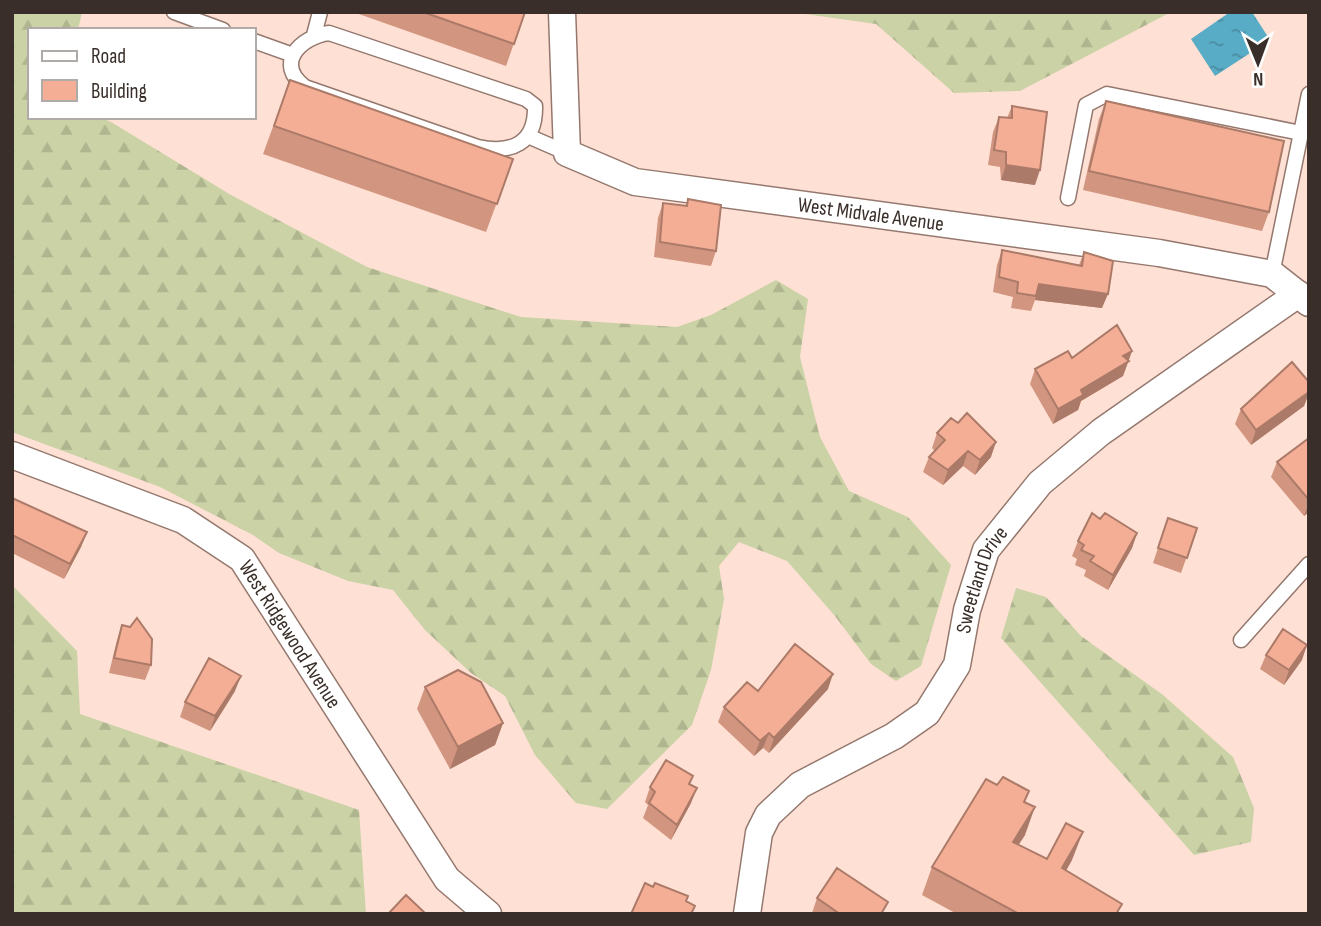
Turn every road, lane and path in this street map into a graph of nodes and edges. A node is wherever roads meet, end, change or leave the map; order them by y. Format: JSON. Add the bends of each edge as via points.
{"nodes":[{"id":1,"x":174,"y":12,"type":"edge"},
{"id":2,"x":320,"y":12,"type":"edge"},
{"id":3,"x":562,"y":12,"type":"edge"},
{"id":4,"x":218,"y":28,"type":"edge"},
{"id":5,"x":314,"y":35,"type":"junction"},
{"id":6,"x":256,"y":42,"type":"edge"},
{"id":7,"x":293,"y":55,"type":"junction"},
{"id":8,"x":1309,"y":94,"type":"edge"},
{"id":9,"x":1301,"y":133,"type":"junction"},
{"id":10,"x":528,"y":136,"type":"junction"},
{"id":11,"x":567,"y":152,"type":"junction"},
{"id":12,"x":1068,"y":198,"type":"dead end"},
{"id":13,"x":1272,"y":274,"type":"junction"},
{"id":14,"x":1304,"y":298,"type":"edge"},
{"id":15,"x":12,"y":455,"type":"edge"},
{"id":16,"x":1309,"y":564,"type":"edge"},
{"id":17,"x":1241,"y":640,"type":"dead end"},
{"id":18,"x":488,"y":914,"type":"edge"},
{"id":19,"x":747,"y":914,"type":"edge"}],
"edges":[{"from":1,"to":4,"type":"lane"},
{"from":2,"to":5,"type":"lane"},
{"from":3,"to":11,"type":"street"},
{"from":5,"to":7,"type":"lane"},
{"from":5,"to":10,"type":"lane","via":[[329,33],[526,99],[535,106]]},
{"from":6,"to":7,"type":"lane"},
{"from":7,"to":10,"type":"lane","via":[[295,80],[305,87],[492,150],[515,148]]},
{"from":8,"to":9,"type":"lane"},
{"from":9,"to":12,"type":"lane","via":[[1107,94],[1086,105]]},
{"from":9,"to":13,"type":"lane"},
{"from":10,"to":11,"type":"lane"},
{"from":11,"to":13,"type":"street","name":"West Midvale Avenue","via":[[635,182],[1159,253]]},
{"from":13,"to":14,"type":"street","name":"West Midvale Avenue"},
{"from":14,"to":19,"type":"street","name":"Sweetland Drive","via":[[1101,432],[1040,483],[986,550],[967,610],[957,665],[927,713],[884,742],[800,785],[768,815],[759,833]]},
{"from":15,"to":18,"type":"street","name":"West Ridgewood Avenue","via":[[183,520],[242,559],[447,879]]},
{"from":16,"to":17,"type":"lane"}]}
